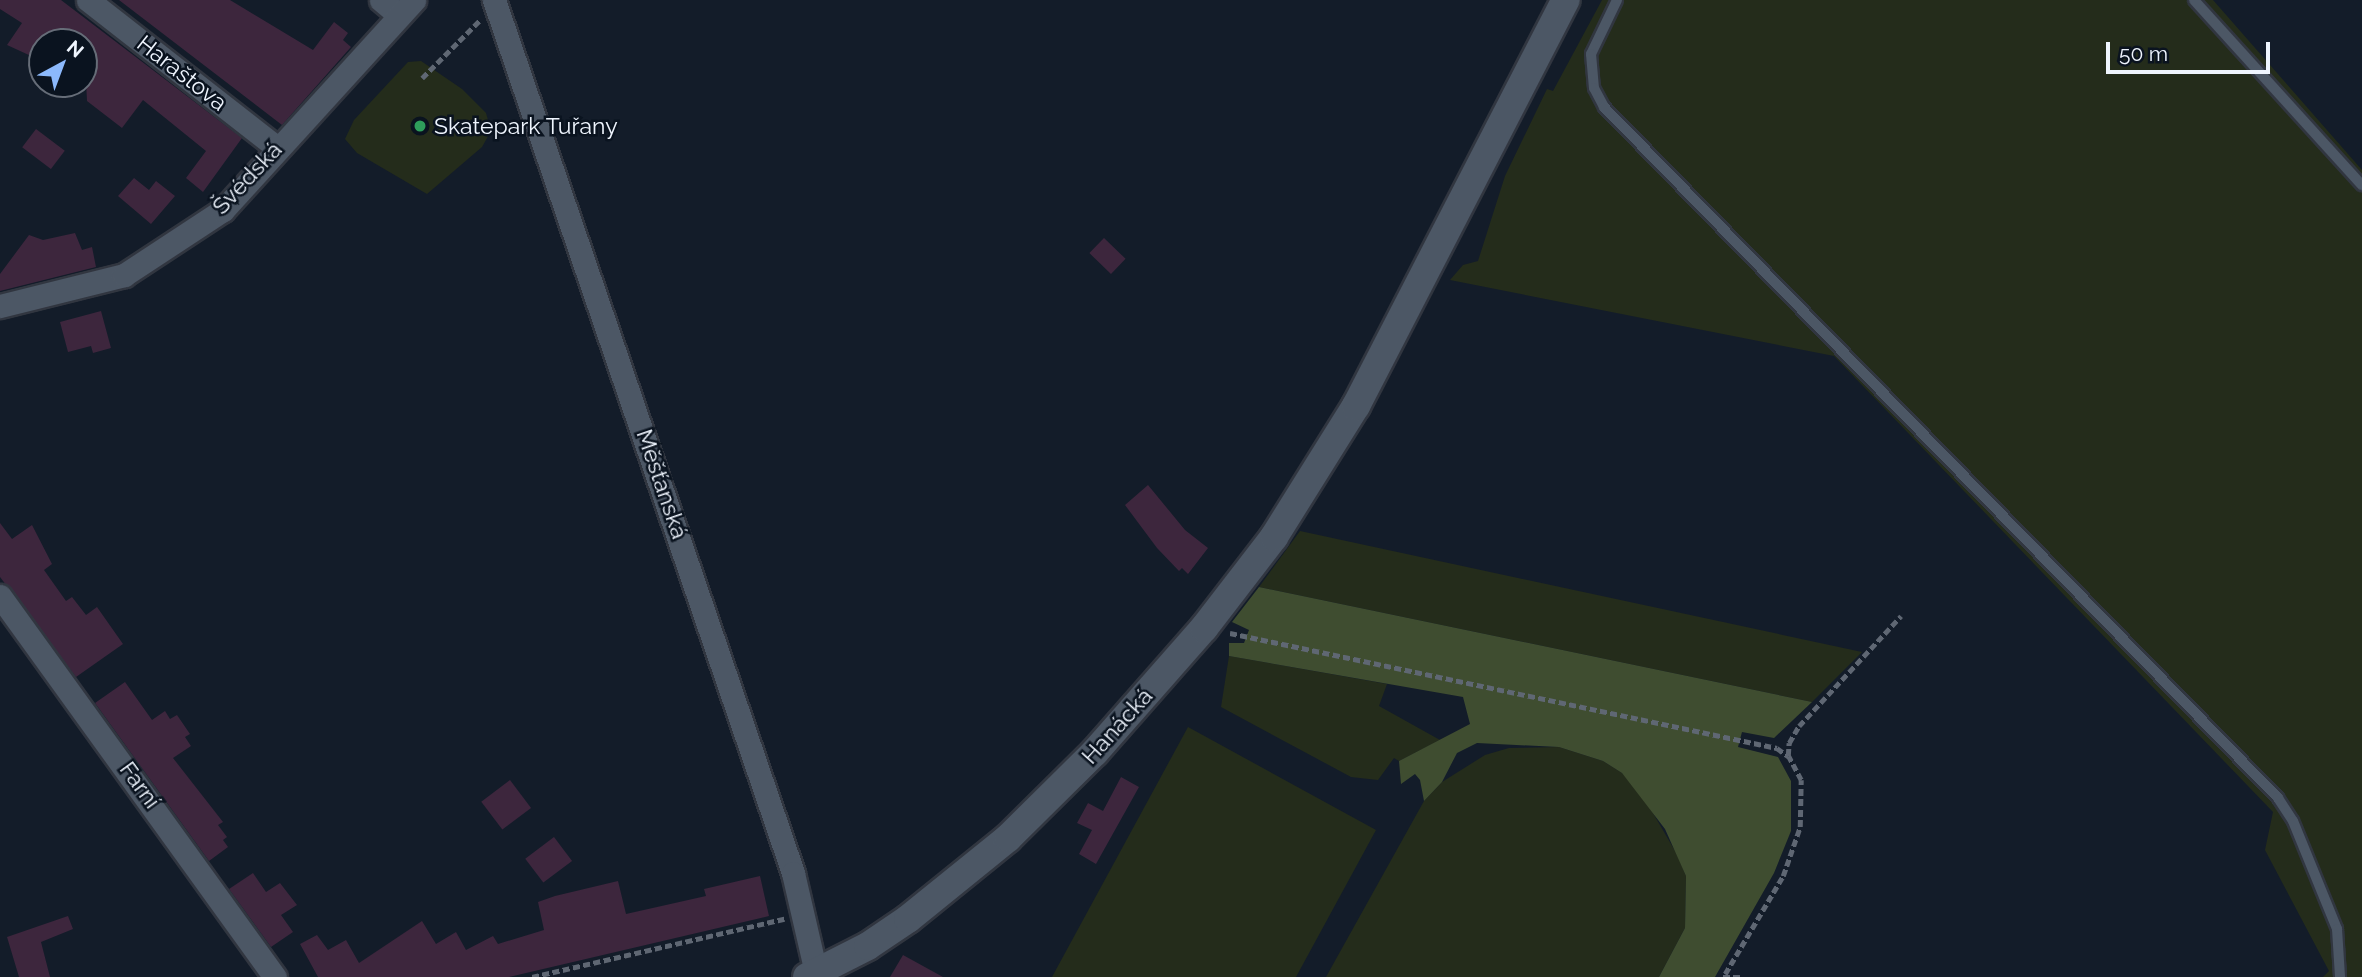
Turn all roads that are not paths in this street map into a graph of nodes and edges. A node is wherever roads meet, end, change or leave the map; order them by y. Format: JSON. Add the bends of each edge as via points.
{"nodes":[{"id":1,"x":88,"y":0,"type":"edge"},
{"id":2,"x":381,"y":0,"type":"edge"},
{"id":3,"x":1566,"y":0,"type":"edge"},
{"id":4,"x":1618,"y":0,"type":"edge"},
{"id":5,"x":2194,"y":0,"type":"edge"},
{"id":6,"x":495,"y":2,"type":"edge"},
{"id":7,"x":406,"y":8,"type":"edge"},
{"id":8,"x":276,"y":146,"type":"junction"},
{"id":9,"x":2362,"y":185,"type":"edge"},
{"id":10,"x":0,"y":306,"type":"edge"},
{"id":11,"x":0,"y":596,"type":"edge"},
{"id":12,"x":811,"y":975,"type":"edge"},
{"id":13,"x":275,"y":977,"type":"edge"},
{"id":14,"x":2340,"y":977,"type":"edge"}],
"edges":[{"from":1,"to":8,"type":"street","name":"Haraštova"},
{"from":2,"to":7,"type":"street"},
{"from":3,"to":12,"type":"street","name":"Hanácká","via":[[1356,406],[1281,527],[1204,628],[1095,752],[1008,838],[908,919],[843,964]]},
{"from":4,"to":14,"type":"lane","via":[[1591,54],[1594,88],[1604,107],[2278,798],[2293,821],[2337,929]]},
{"from":5,"to":9,"type":"lane"},
{"from":6,"to":12,"type":"street","name":"Měšťanská","via":[[805,914]]},
{"from":7,"to":8,"type":"street","name":"Švédská"},
{"from":8,"to":10,"type":"street","name":"Švédská","via":[[223,210],[124,275]]},
{"from":11,"to":13,"type":"street","name":"Farní"}]}
